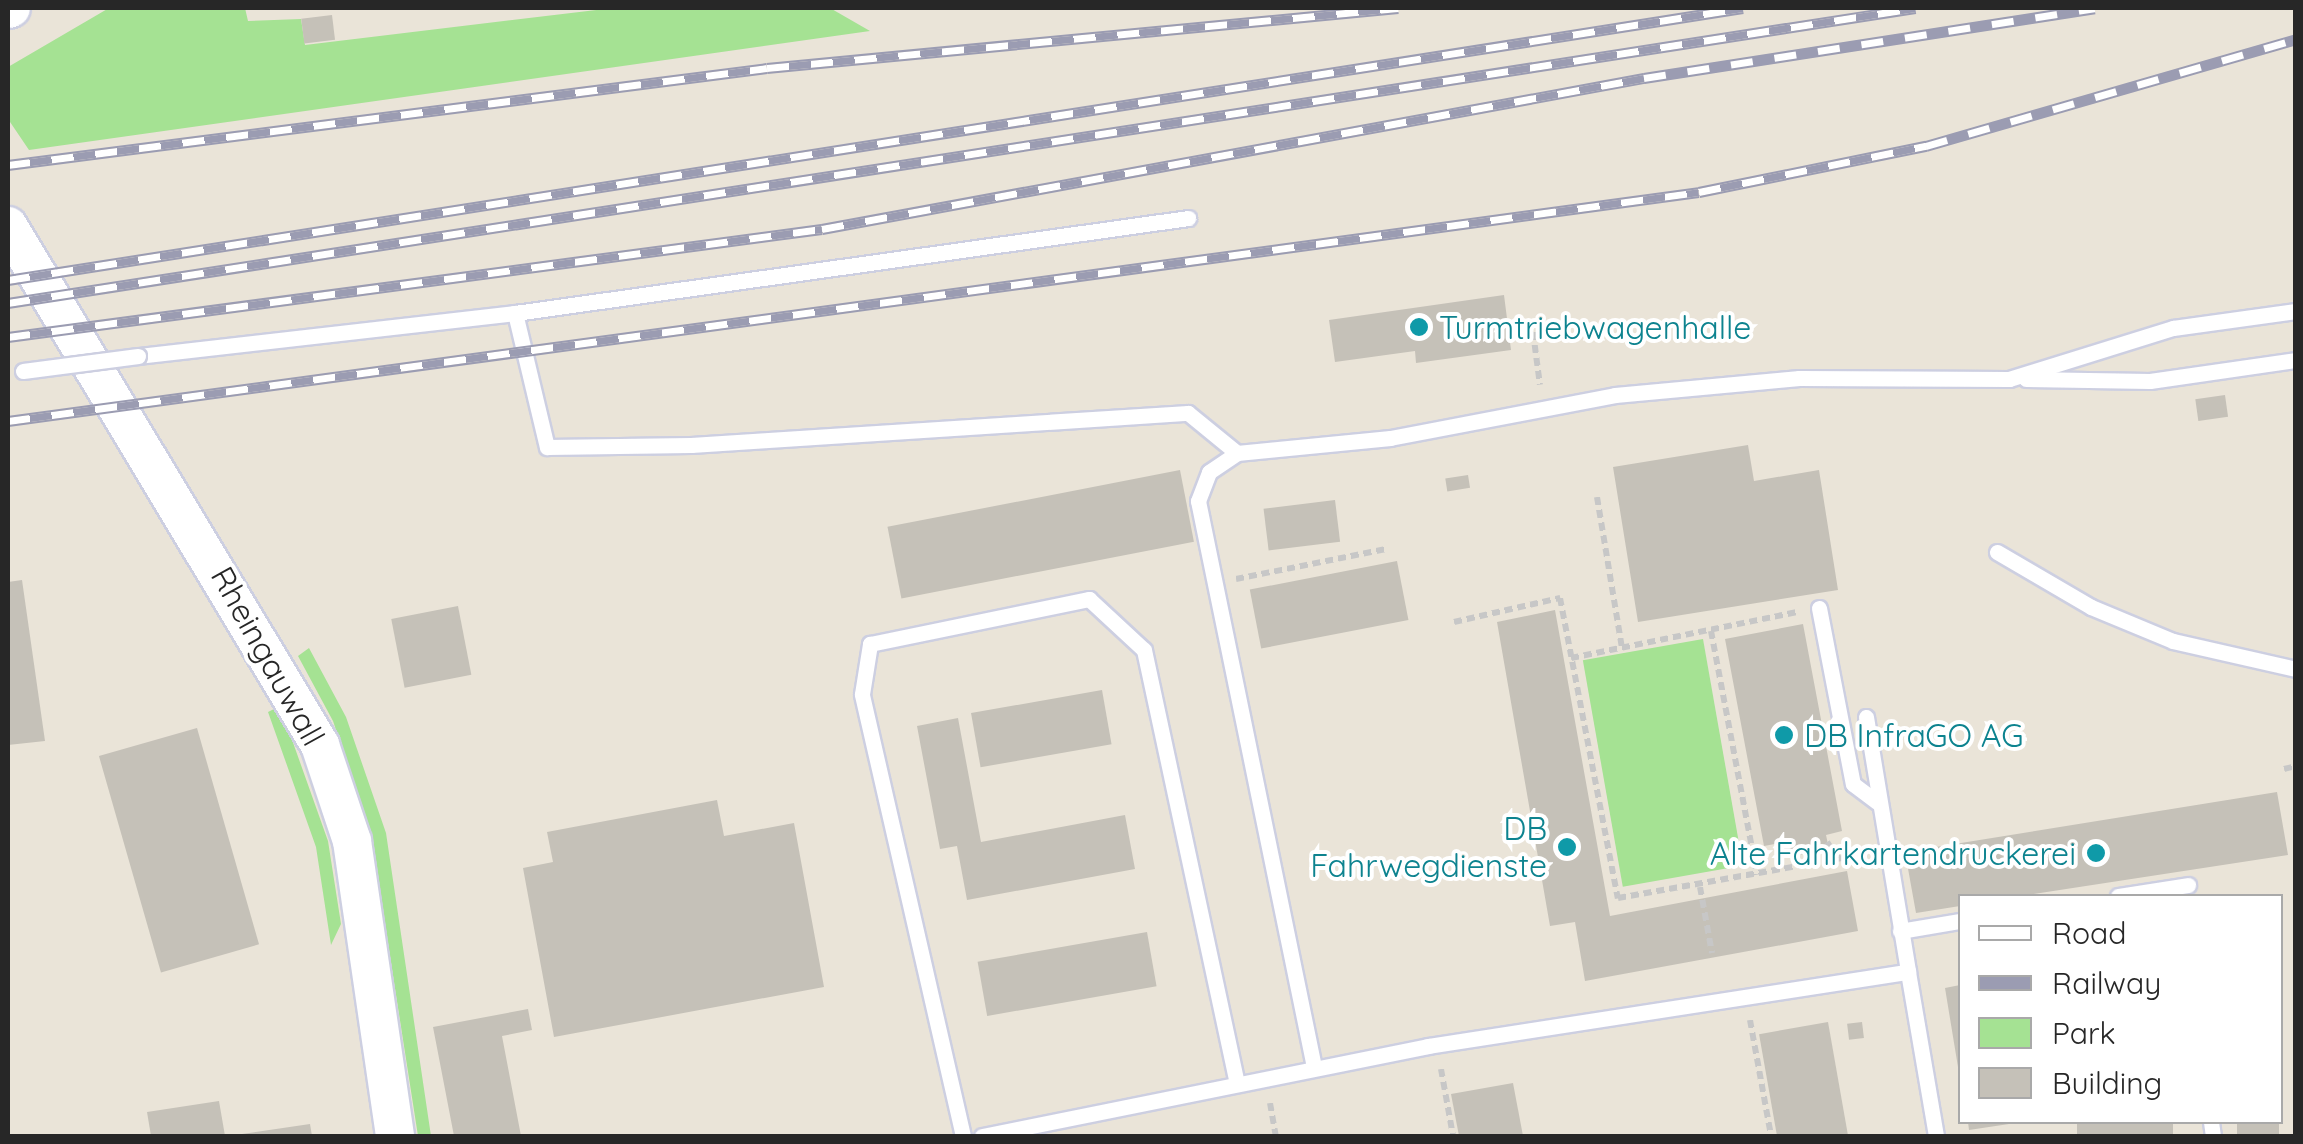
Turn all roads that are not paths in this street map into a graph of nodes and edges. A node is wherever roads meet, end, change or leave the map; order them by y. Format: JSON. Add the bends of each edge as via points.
{"nodes":[{"id":1,"x":1188,"y":218,"type":"dead end"},
{"id":2,"x":8,"y":226,"type":"edge"},
{"id":3,"x":2296,"y":311,"type":"edge"},
{"id":4,"x":515,"y":313,"type":"junction"},
{"id":5,"x":2296,"y":360,"type":"edge"},
{"id":6,"x":15,"y":372,"type":"edge"},
{"id":7,"x":2009,"y":379,"type":"junction"},
{"id":8,"x":1237,"y":453,"type":"junction"},
{"id":9,"x":1998,"y":552,"type":"dead end"},
{"id":10,"x":1819,"y":608,"type":"road end"},
{"id":11,"x":2296,"y":669,"type":"edge"},
{"id":12,"x":1866,"y":717,"type":"dead end"},
{"id":13,"x":1877,"y":802,"type":"junction"},
{"id":14,"x":2188,"y":886,"type":"dead end"},
{"id":15,"x":2132,"y":894,"type":"edge"},
{"id":16,"x":1958,"y":922,"type":"edge"},
{"id":17,"x":1900,"y":931,"type":"junction"},
{"id":18,"x":1908,"y":972,"type":"junction"},
{"id":19,"x":1314,"y":1068,"type":"junction"},
{"id":20,"x":1238,"y":1082,"type":"junction"},
{"id":21,"x":395,"y":1136,"type":"edge"},
{"id":22,"x":963,"y":1136,"type":"edge"},
{"id":23,"x":982,"y":1136,"type":"edge"},
{"id":24,"x":1936,"y":1136,"type":"edge"}],
"edges":[{"from":1,"to":4,"type":"lane"},
{"from":2,"to":21,"type":"street","name":"Rheingauwall","via":[[320,745],[352,841]]},
{"from":3,"to":7,"type":"lane","via":[[2173,328]]},
{"from":4,"to":6,"type":"lane","bridge":true},
{"from":4,"to":8,"type":"lane","via":[[547,447],[730,444],[1188,412]]},
{"from":5,"to":7,"type":"lane","via":[[2150,381]]},
{"from":7,"to":8,"type":"lane","via":[[1800,378],[1615,395],[1390,438]]},
{"from":8,"to":19,"type":"lane","via":[[1210,472],[1198,501]]},
{"from":9,"to":11,"type":"lane","via":[[2091,607],[2173,641]]},
{"from":10,"to":13,"type":"lane","via":[[1853,784]]},
{"from":12,"to":13,"type":"lane"},
{"from":13,"to":17,"type":"lane"},
{"from":14,"to":15,"type":"lane"},
{"from":16,"to":17,"type":"lane"},
{"from":17,"to":18,"type":"lane"},
{"from":18,"to":19,"type":"lane"},
{"from":18,"to":24,"type":"lane"},
{"from":19,"to":20,"type":"lane"},
{"from":20,"to":22,"type":"lane","via":[[1144,650],[1090,599],[870,644],[862,694]]},
{"from":20,"to":23,"type":"lane"}]}
